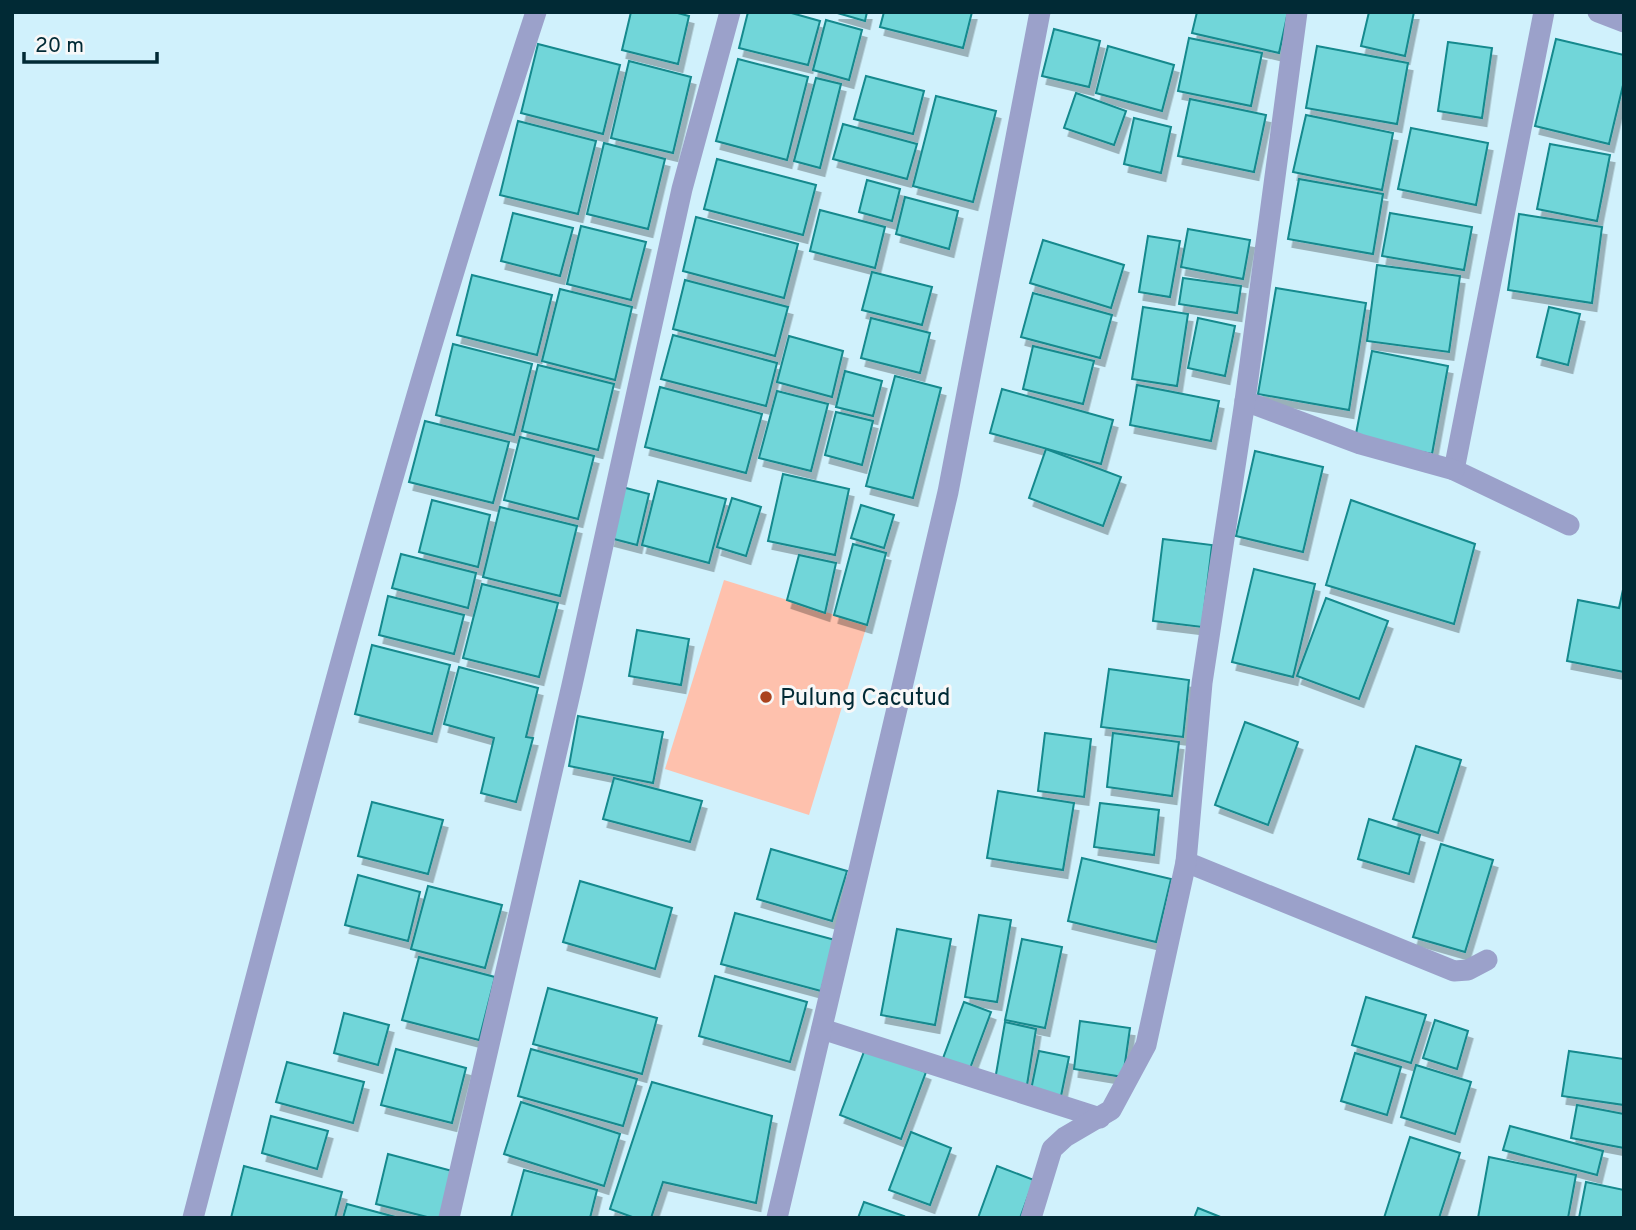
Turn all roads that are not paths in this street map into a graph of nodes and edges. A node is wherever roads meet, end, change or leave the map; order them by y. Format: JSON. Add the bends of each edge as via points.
{"nodes":[{"id":1,"x":536,"y":12,"type":"edge"},
{"id":2,"x":730,"y":12,"type":"edge"},
{"id":3,"x":1040,"y":12,"type":"edge"},
{"id":4,"x":1297,"y":12,"type":"edge"},
{"id":5,"x":1544,"y":12,"type":"edge"},
{"id":6,"x":1598,"y":12,"type":"edge"},
{"id":7,"x":1624,"y":22,"type":"edge"},
{"id":8,"x":1245,"y":401,"type":"junction"},
{"id":9,"x":1454,"y":470,"type":"junction"},
{"id":10,"x":1569,"y":525,"type":"dead end"},
{"id":11,"x":1186,"y":862,"type":"junction"},
{"id":12,"x":1487,"y":960,"type":"dead end"},
{"id":13,"x":822,"y":1029,"type":"junction"},
{"id":14,"x":1100,"y":1118,"type":"junction"},
{"id":15,"x":193,"y":1218,"type":"edge"},
{"id":16,"x":449,"y":1218,"type":"edge"},
{"id":17,"x":777,"y":1218,"type":"edge"},
{"id":18,"x":1031,"y":1218,"type":"edge"}],
"edges":[{"from":1,"to":15,"type":"street","via":[[483,174],[288,854]]},
{"from":2,"to":16,"type":"street","via":[[682,189]]},
{"from":3,"to":13,"type":"street","via":[[948,492]]},
{"from":4,"to":8,"type":"street"},
{"from":5,"to":9,"type":"street"},
{"from":6,"to":7,"type":"street"},
{"from":8,"to":9,"type":"street","via":[[1360,444]]},
{"from":8,"to":11,"type":"street","via":[[1202,683]]},
{"from":9,"to":10,"type":"street"},
{"from":11,"to":12,"type":"street","via":[[1454,971]]},
{"from":11,"to":14,"type":"street","via":[[1146,1045],[1111,1110]]},
{"from":13,"to":14,"type":"street"},
{"from":13,"to":17,"type":"street"},
{"from":14,"to":18,"type":"street","via":[[1065,1136],[1052,1149]]}]}
